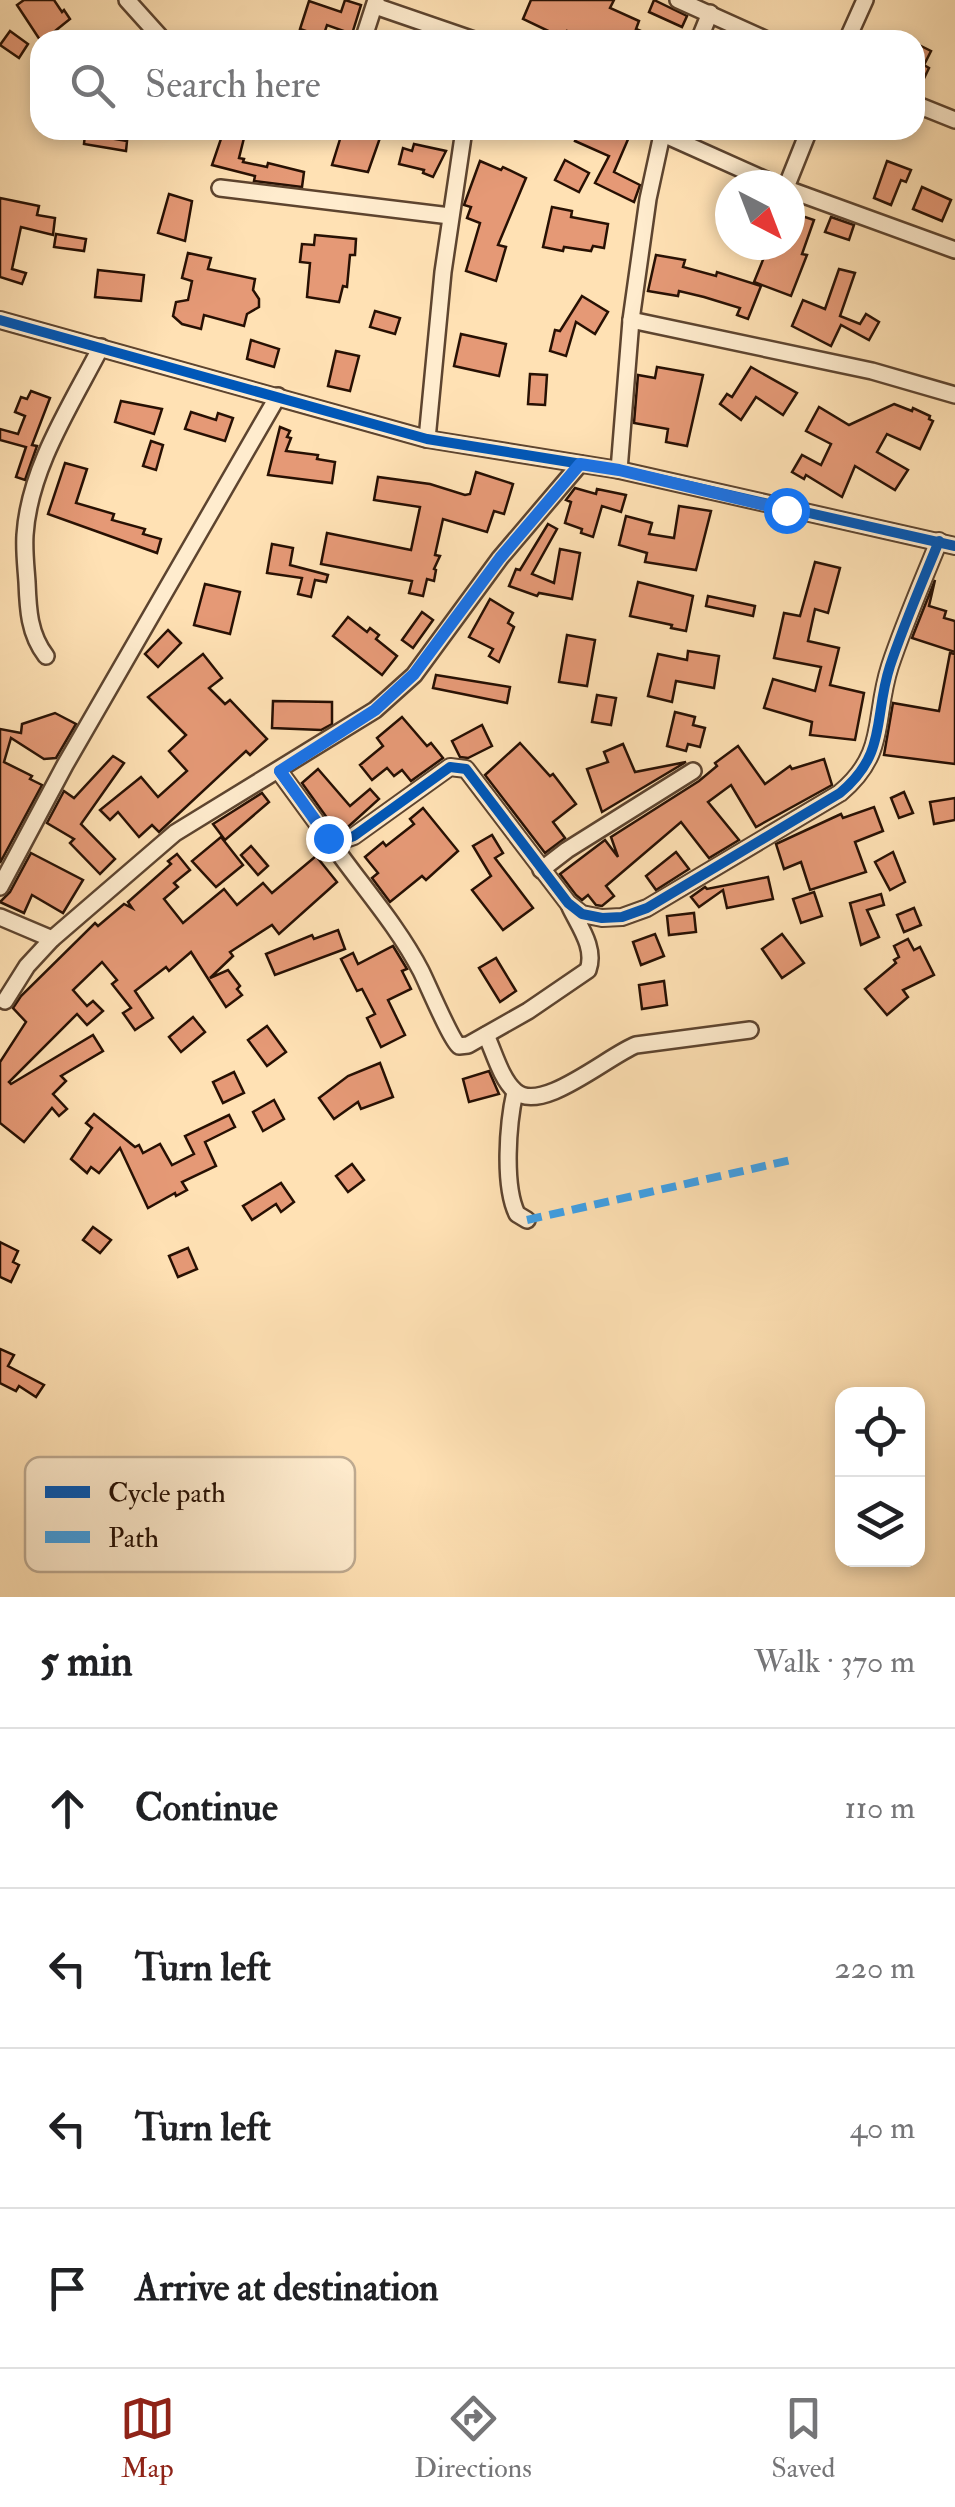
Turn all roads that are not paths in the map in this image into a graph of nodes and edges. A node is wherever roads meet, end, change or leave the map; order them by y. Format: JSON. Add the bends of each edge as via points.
{"nodes":[{"id":1,"x":128,"y":0,"type":"edge"},
{"id":2,"x":678,"y":0,"type":"edge"},
{"id":3,"x":866,"y":0,"type":"edge"},
{"id":4,"x":376,"y":3,"type":"edge"},
{"id":5,"x":710,"y":13,"type":"junction"},
{"id":6,"x":154,"y":30,"type":"edge"},
{"id":7,"x":367,"y":30,"type":"edge"},
{"id":8,"x":448,"y":30,"type":"edge"},
{"id":9,"x":704,"y":30,"type":"edge"},
{"id":10,"x":746,"y":30,"type":"edge"},
{"id":11,"x":852,"y":30,"type":"edge"},
{"id":12,"x":925,"y":108,"type":"edge"},
{"id":13,"x":955,"y":120,"type":"edge"},
{"id":14,"x":462,"y":140,"type":"edge"},
{"id":15,"x":658,"y":140,"type":"edge"},
{"id":16,"x":677,"y":140,"type":"edge"},
{"id":17,"x":806,"y":140,"type":"edge"},
{"id":18,"x":744,"y":170,"type":"edge"},
{"id":19,"x":795,"y":170,"type":"edge"},
{"id":20,"x":220,"y":188,"type":"dead end"},
{"id":21,"x":805,"y":194,"type":"edge"},
{"id":22,"x":450,"y":216,"type":"junction"},
{"id":23,"x":955,"y":250,"type":"edge"},
{"id":24,"x":0,"y":320,"type":"edge"},
{"id":25,"x":632,"y":320,"type":"junction"},
{"id":26,"x":101,"y":347,"type":"junction"},
{"id":27,"x":955,"y":395,"type":"edge"},
{"id":28,"x":278,"y":396,"type":"junction"},
{"id":29,"x":427,"y":439,"type":"junction"},
{"id":30,"x":580,"y":464,"type":"junction"},
{"id":31,"x":619,"y":470,"type":"junction"},
{"id":32,"x":947,"y":544,"type":"edge"},
{"id":33,"x":46,"y":656,"type":"dead end"},
{"id":34,"x":280,"y":771,"type":"junction"},
{"id":35,"x":693,"y":771,"type":"dead end"},
{"id":36,"x":328,"y":838,"type":"junction"},
{"id":37,"x":541,"y":870,"type":"junction"},
{"id":38,"x":0,"y":887,"type":"edge"},
{"id":39,"x":568,"y":903,"type":"junction"},
{"id":40,"x":0,"y":917,"type":"edge"},
{"id":41,"x":52,"y":938,"type":"junction"},
{"id":42,"x":6,"y":1001,"type":"dead end"},
{"id":43,"x":750,"y":1030,"type":"dead end"},
{"id":44,"x":486,"y":1034,"type":"junction"},
{"id":45,"x":516,"y":1092,"type":"junction"},
{"id":46,"x":526,"y":1220,"type":"dead end"}],
"edges":[{"from":1,"to":6,"type":"street"},
{"from":2,"to":5,"type":"street"},
{"from":3,"to":11,"type":"street"},
{"from":4,"to":7,"type":"street"},
{"from":4,"to":8,"type":"street"},
{"from":5,"to":9,"type":"street"},
{"from":5,"to":10,"type":"street"},
{"from":12,"to":13,"type":"street"},
{"from":14,"to":22,"type":"street"},
{"from":15,"to":25,"type":"street"},
{"from":16,"to":18,"type":"street"},
{"from":17,"to":19,"type":"street"},
{"from":20,"to":22,"type":"street"},
{"from":21,"to":23,"type":"street"},
{"from":22,"to":29,"type":"street"},
{"from":24,"to":26,"type":"street"},
{"from":25,"to":27,"type":"street"},
{"from":25,"to":31,"type":"street"},
{"from":26,"to":28,"type":"street"},
{"from":26,"to":33,"type":"street","via":[[53,440],[28,516],[28,606]]},
{"from":28,"to":29,"type":"street"},
{"from":28,"to":38,"type":"street"},
{"from":29,"to":30,"type":"street"},
{"from":30,"to":31,"type":"street"},
{"from":30,"to":34,"type":"street","via":[[414,674],[375,710]]},
{"from":31,"to":32,"type":"street"},
{"from":32,"to":39,"type":"street","via":[[888,669],[875,745],[856,780],[647,908],[602,918]]},
{"from":34,"to":36,"type":"street"},
{"from":34,"to":41,"type":"street","via":[[175,833]]},
{"from":35,"to":37,"type":"street"},
{"from":36,"to":37,"type":"street","via":[[344,842],[458,766],[473,776]]},
{"from":36,"to":44,"type":"street","via":[[408,946],[453,1042],[468,1045]]},
{"from":37,"to":39,"type":"street"},
{"from":39,"to":44,"type":"street","via":[[588,944],[588,970]]},
{"from":40,"to":41,"type":"street"},
{"from":41,"to":42,"type":"street"},
{"from":43,"to":45,"type":"street","via":[[636,1045],[553,1092],[533,1098]]},
{"from":44,"to":45,"type":"street"},
{"from":45,"to":46,"type":"street","via":[[508,1186],[517,1214]]}]}
